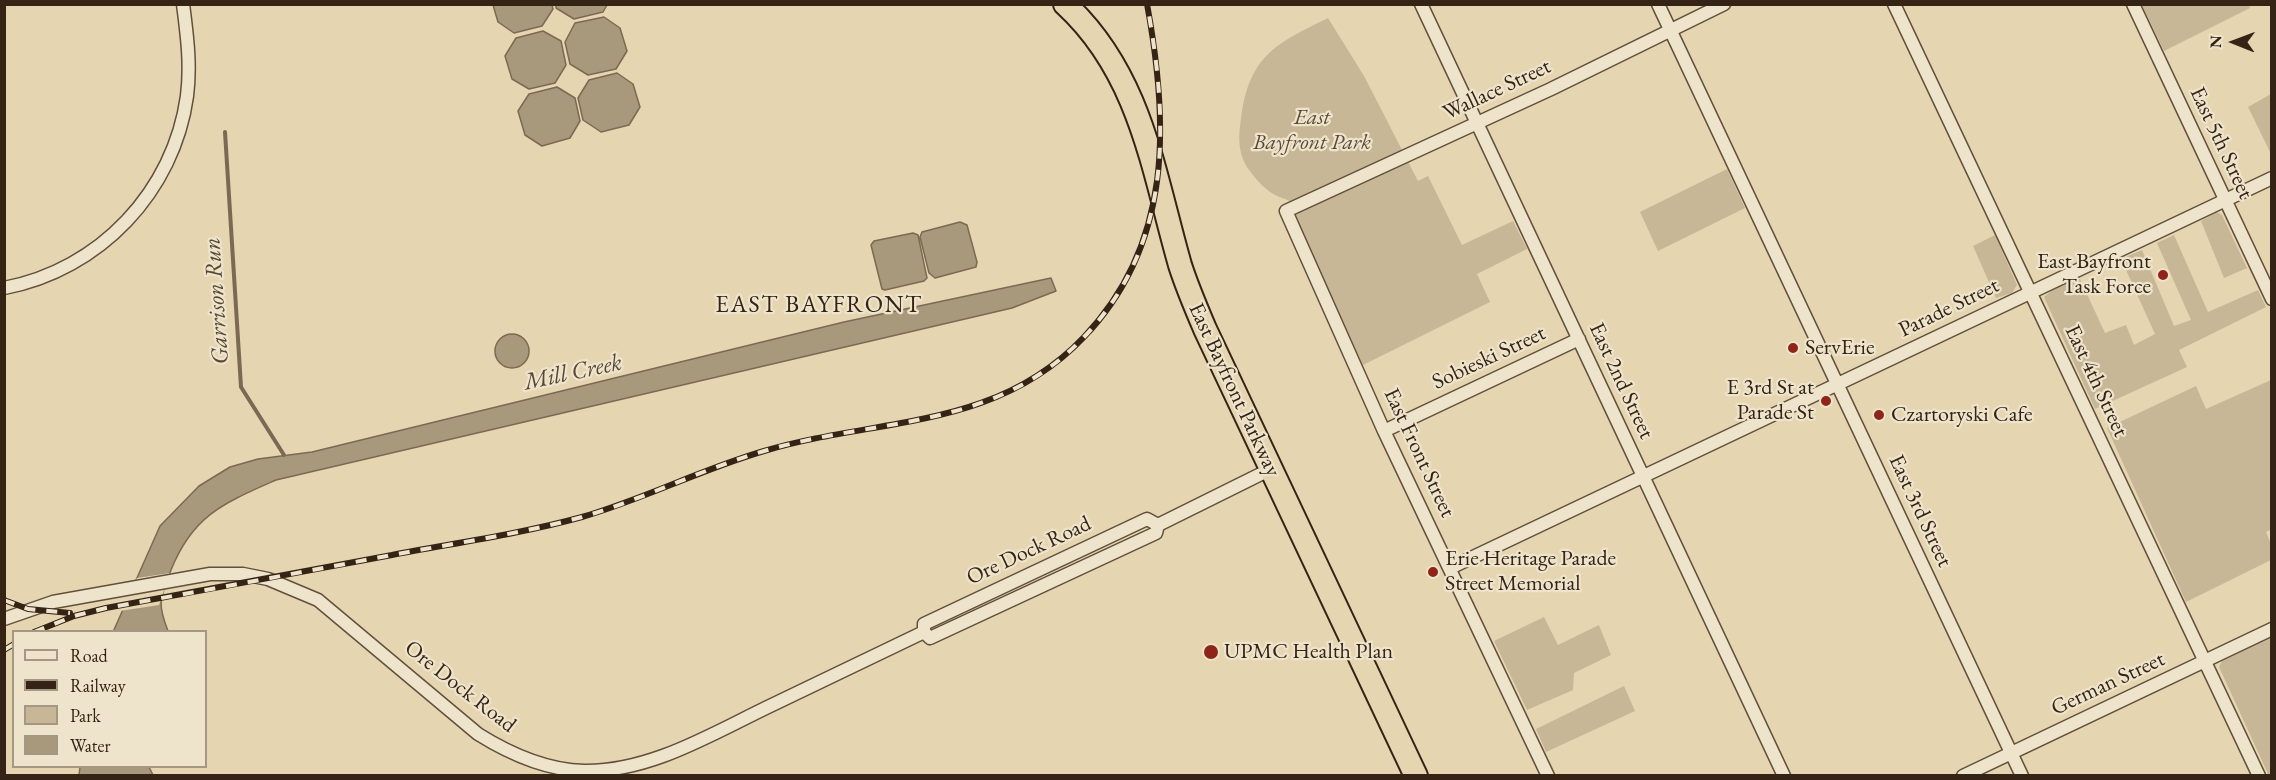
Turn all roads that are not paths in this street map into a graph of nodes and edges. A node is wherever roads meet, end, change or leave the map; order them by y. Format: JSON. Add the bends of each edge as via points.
{"nodes":[{"id":1,"x":183,"y":4,"type":"edge"},
{"id":2,"x":1065,"y":4,"type":"edge"},
{"id":3,"x":1421,"y":4,"type":"edge"},
{"id":4,"x":1658,"y":4,"type":"edge"},
{"id":5,"x":1724,"y":4,"type":"edge"},
{"id":6,"x":1894,"y":4,"type":"edge"},
{"id":7,"x":2133,"y":4,"type":"edge"},
{"id":8,"x":1670,"y":30,"type":"junction"},
{"id":9,"x":1476,"y":122,"type":"junction"},
{"id":10,"x":2271,"y":178,"type":"edge"},
{"id":11,"x":2225,"y":200,"type":"junction"},
{"id":12,"x":1286,"y":211,"type":"joint"},
{"id":13,"x":4,"y":288,"type":"edge"},
{"id":14,"x":2032,"y":292,"type":"junction"},
{"id":15,"x":2271,"y":299,"type":"edge"},
{"id":16,"x":1579,"y":339,"type":"junction"},
{"id":17,"x":1838,"y":385,"type":"junction"},
{"id":18,"x":1384,"y":431,"type":"junction"},
{"id":19,"x":1271,"y":469,"type":"junction"},
{"id":20,"x":1642,"y":476,"type":"junction"},
{"id":21,"x":1158,"y":525,"type":"junction"},
{"id":22,"x":1450,"y":568,"type":"junction"},
{"id":23,"x":4,"y":619,"type":"edge"},
{"id":24,"x":2271,"y":629,"type":"edge"},
{"id":25,"x":924,"y":632,"type":"junction"},
{"id":26,"x":2205,"y":662,"type":"junction"},
{"id":27,"x":2011,"y":753,"type":"junction"},
{"id":28,"x":1416,"y":776,"type":"edge"},
{"id":29,"x":1548,"y":776,"type":"edge"},
{"id":30,"x":1784,"y":776,"type":"edge"},
{"id":31,"x":1963,"y":776,"type":"edge"},
{"id":32,"x":2022,"y":776,"type":"edge"},
{"id":33,"x":2259,"y":776,"type":"edge"}],
"edges":[{"from":1,"to":13,"type":"street","via":[[189,57],[188,93],[177,138],[155,184],[129,219],[96,249],[50,275]]},
{"from":2,"to":19,"type":"highway","name":"East Bayfront Parkway","via":[[1108,54],[1134,102],[1189,290]]},
{"from":3,"to":9,"type":"street","name":"East 2nd Street"},
{"from":4,"to":8,"type":"street","name":"East 3rd Street"},
{"from":5,"to":8,"type":"street","name":"Wallace Street"},
{"from":6,"to":14,"type":"street","name":"East 4th Street"},
{"from":7,"to":11,"type":"street","name":"East 5th Street"},
{"from":8,"to":9,"type":"street","name":"Wallace Street"},
{"from":8,"to":17,"type":"street","name":"East 3rd Street"},
{"from":9,"to":12,"type":"street","name":"Wallace Street"},
{"from":9,"to":16,"type":"street","name":"East 2nd Street"},
{"from":10,"to":11,"type":"street","name":"Parade Street"},
{"from":11,"to":14,"type":"street","name":"Parade Street"},
{"from":11,"to":15,"type":"street","name":"East 5th Street"},
{"from":12,"to":18,"type":"street","name":"East Front Street"},
{"from":14,"to":17,"type":"street","name":"Parade Street"},
{"from":14,"to":26,"type":"street","name":"East 4th Street"},
{"from":16,"to":18,"type":"street","name":"Sobieski Street"},
{"from":16,"to":20,"type":"street","name":"East 2nd Street"},
{"from":17,"to":20,"type":"street","name":"Parade Street"},
{"from":17,"to":27,"type":"street","name":"East 3rd Street"},
{"from":18,"to":22,"type":"street","name":"East Front Street"},
{"from":19,"to":21,"type":"street","name":"Ore Dock Road"},
{"from":19,"to":28,"type":"highway","name":"East Bayfront Parkway"},
{"from":20,"to":22,"type":"street","name":"Parade Street"},
{"from":20,"to":30,"type":"street","name":"East 2nd Street"},
{"from":21,"to":25,"type":"street","name":"Ore Dock Road","via":[[1156,533],[930,638]]},
{"from":21,"to":25,"type":"street","name":"Ore Dock Road","via":[[1147,519],[924,624]]},
{"from":22,"to":29,"type":"street","name":"East Front Street"},
{"from":23,"to":25,"type":"street","name":"Ore Dock Road","via":[[53,602],[167,581],[229,573],[268,579],[318,600],[494,744],[542,764],[584,771],[628,767],[675,751]]},
{"from":24,"to":26,"type":"street","name":"German Street"},
{"from":26,"to":27,"type":"street","name":"German Street"},
{"from":26,"to":33,"type":"street","name":"East 4th Street"},
{"from":27,"to":31,"type":"street","name":"German Street"},
{"from":27,"to":32,"type":"street","name":"East 3rd Street"}]}
